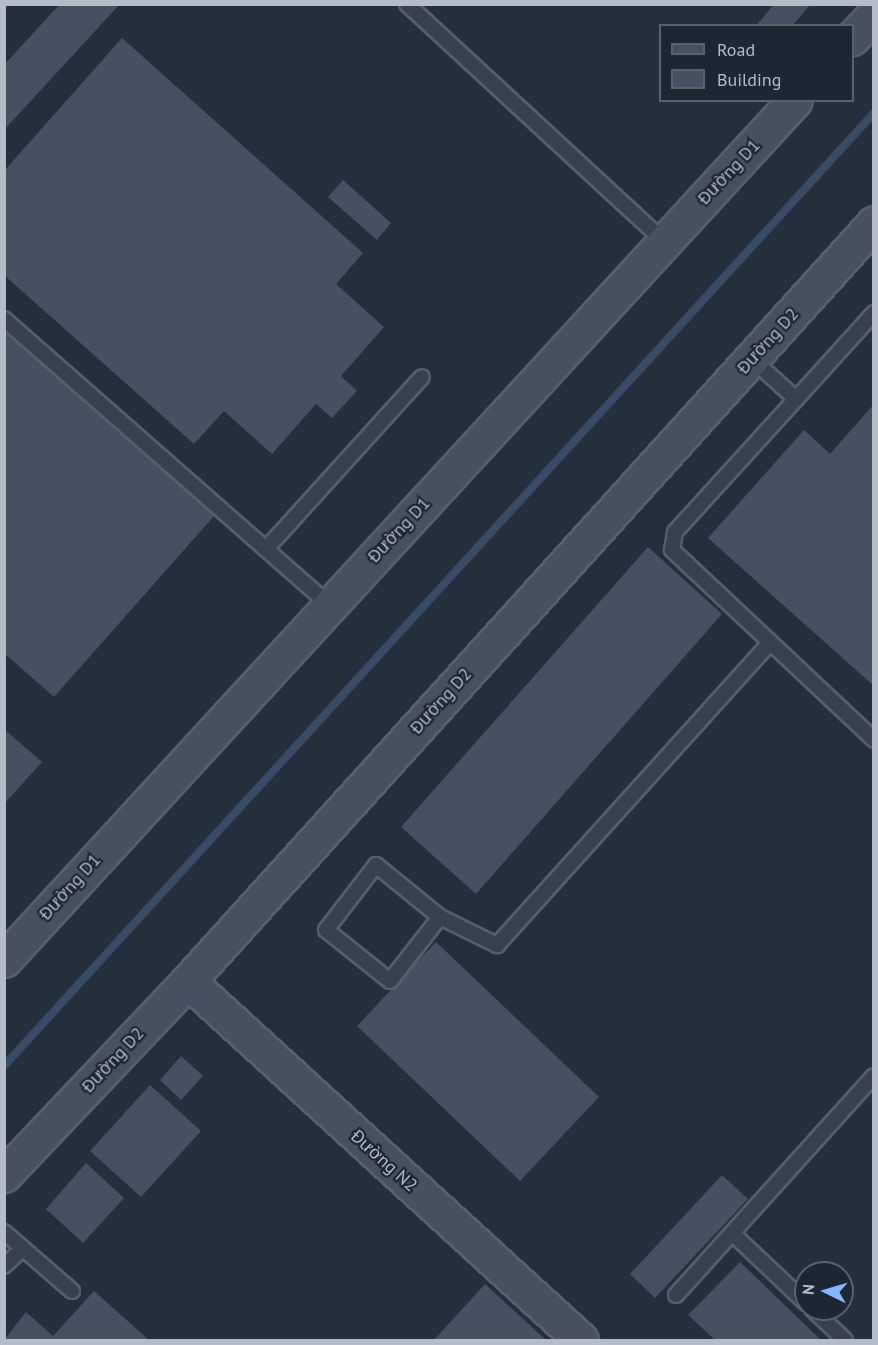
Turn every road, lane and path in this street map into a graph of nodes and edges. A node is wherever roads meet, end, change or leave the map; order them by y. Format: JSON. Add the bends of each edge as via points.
{"nodes":[{"id":1,"x":407,"y":4,"type":"edge"},
{"id":2,"x":873,"y":15,"type":"edge"},
{"id":3,"x":854,"y":36,"type":"edge"},
{"id":4,"x":793,"y":102,"type":"edge"},
{"id":5,"x":873,"y":223,"type":"edge"},
{"id":6,"x":665,"y":242,"type":"junction"},
{"id":7,"x":873,"y":313,"type":"edge"},
{"id":8,"x":4,"y":319,"type":"edge"},
{"id":9,"x":752,"y":359,"type":"junction"},
{"id":10,"x":422,"y":376,"type":"dead end"},
{"id":11,"x":796,"y":399,"type":"junction"},
{"id":12,"x":266,"y":549,"type":"junction"},
{"id":13,"x":330,"y":605,"type":"junction"},
{"id":14,"x":769,"y":644,"type":"junction"},
{"id":15,"x":873,"y":740,"type":"edge"},
{"id":16,"x":440,"y":916,"type":"junction"},
{"id":17,"x":4,"y":960,"type":"edge"},
{"id":18,"x":188,"y":981,"type":"junction"},
{"id":19,"x":873,"y":1076,"type":"edge"},
{"id":20,"x":4,"y":1175,"type":"edge"},
{"id":21,"x":4,"y":1232,"type":"edge"},
{"id":22,"x":732,"y":1233,"type":"junction"},
{"id":23,"x":23,"y":1248,"type":"junction"},
{"id":24,"x":4,"y":1266,"type":"edge"},
{"id":25,"x":72,"y":1291,"type":"dead end"},
{"id":26,"x":794,"y":1292,"type":"edge"},
{"id":27,"x":676,"y":1295,"type":"dead end"},
{"id":28,"x":824,"y":1321,"type":"edge"},
{"id":29,"x":580,"y":1341,"type":"edge"},
{"id":30,"x":845,"y":1341,"type":"edge"}],
"edges":[{"from":1,"to":6,"type":"lane"},
{"from":2,"to":3,"type":"street"},
{"from":4,"to":6,"type":"street","name":"Đường D1"},
{"from":5,"to":9,"type":"street","name":"Đường D2"},
{"from":6,"to":13,"type":"street","name":"Đường D1"},
{"from":7,"to":11,"type":"lane"},
{"from":8,"to":12,"type":"lane"},
{"from":9,"to":11,"type":"lane"},
{"from":9,"to":18,"type":"street","name":"Đường D2"},
{"from":10,"to":12,"type":"lane"},
{"from":11,"to":14,"type":"lane","via":[[672,542],[675,557]]},
{"from":12,"to":13,"type":"lane"},
{"from":13,"to":17,"type":"street","name":"Đường D1"},
{"from":14,"to":15,"type":"lane"},
{"from":14,"to":16,"type":"lane","via":[[497,945]]},
{"from":16,"to":16,"type":"lane","via":[[390,981],[326,930],[376,865]]},
{"from":18,"to":20,"type":"street","name":"Đường D2"},
{"from":18,"to":29,"type":"street","name":"Đường N2"},
{"from":19,"to":22,"type":"lane"},
{"from":21,"to":23,"type":"lane"},
{"from":22,"to":26,"type":"lane"},
{"from":22,"to":27,"type":"lane"},
{"from":23,"to":24,"type":"lane"},
{"from":23,"to":25,"type":"lane"},
{"from":28,"to":30,"type":"lane"}]}
